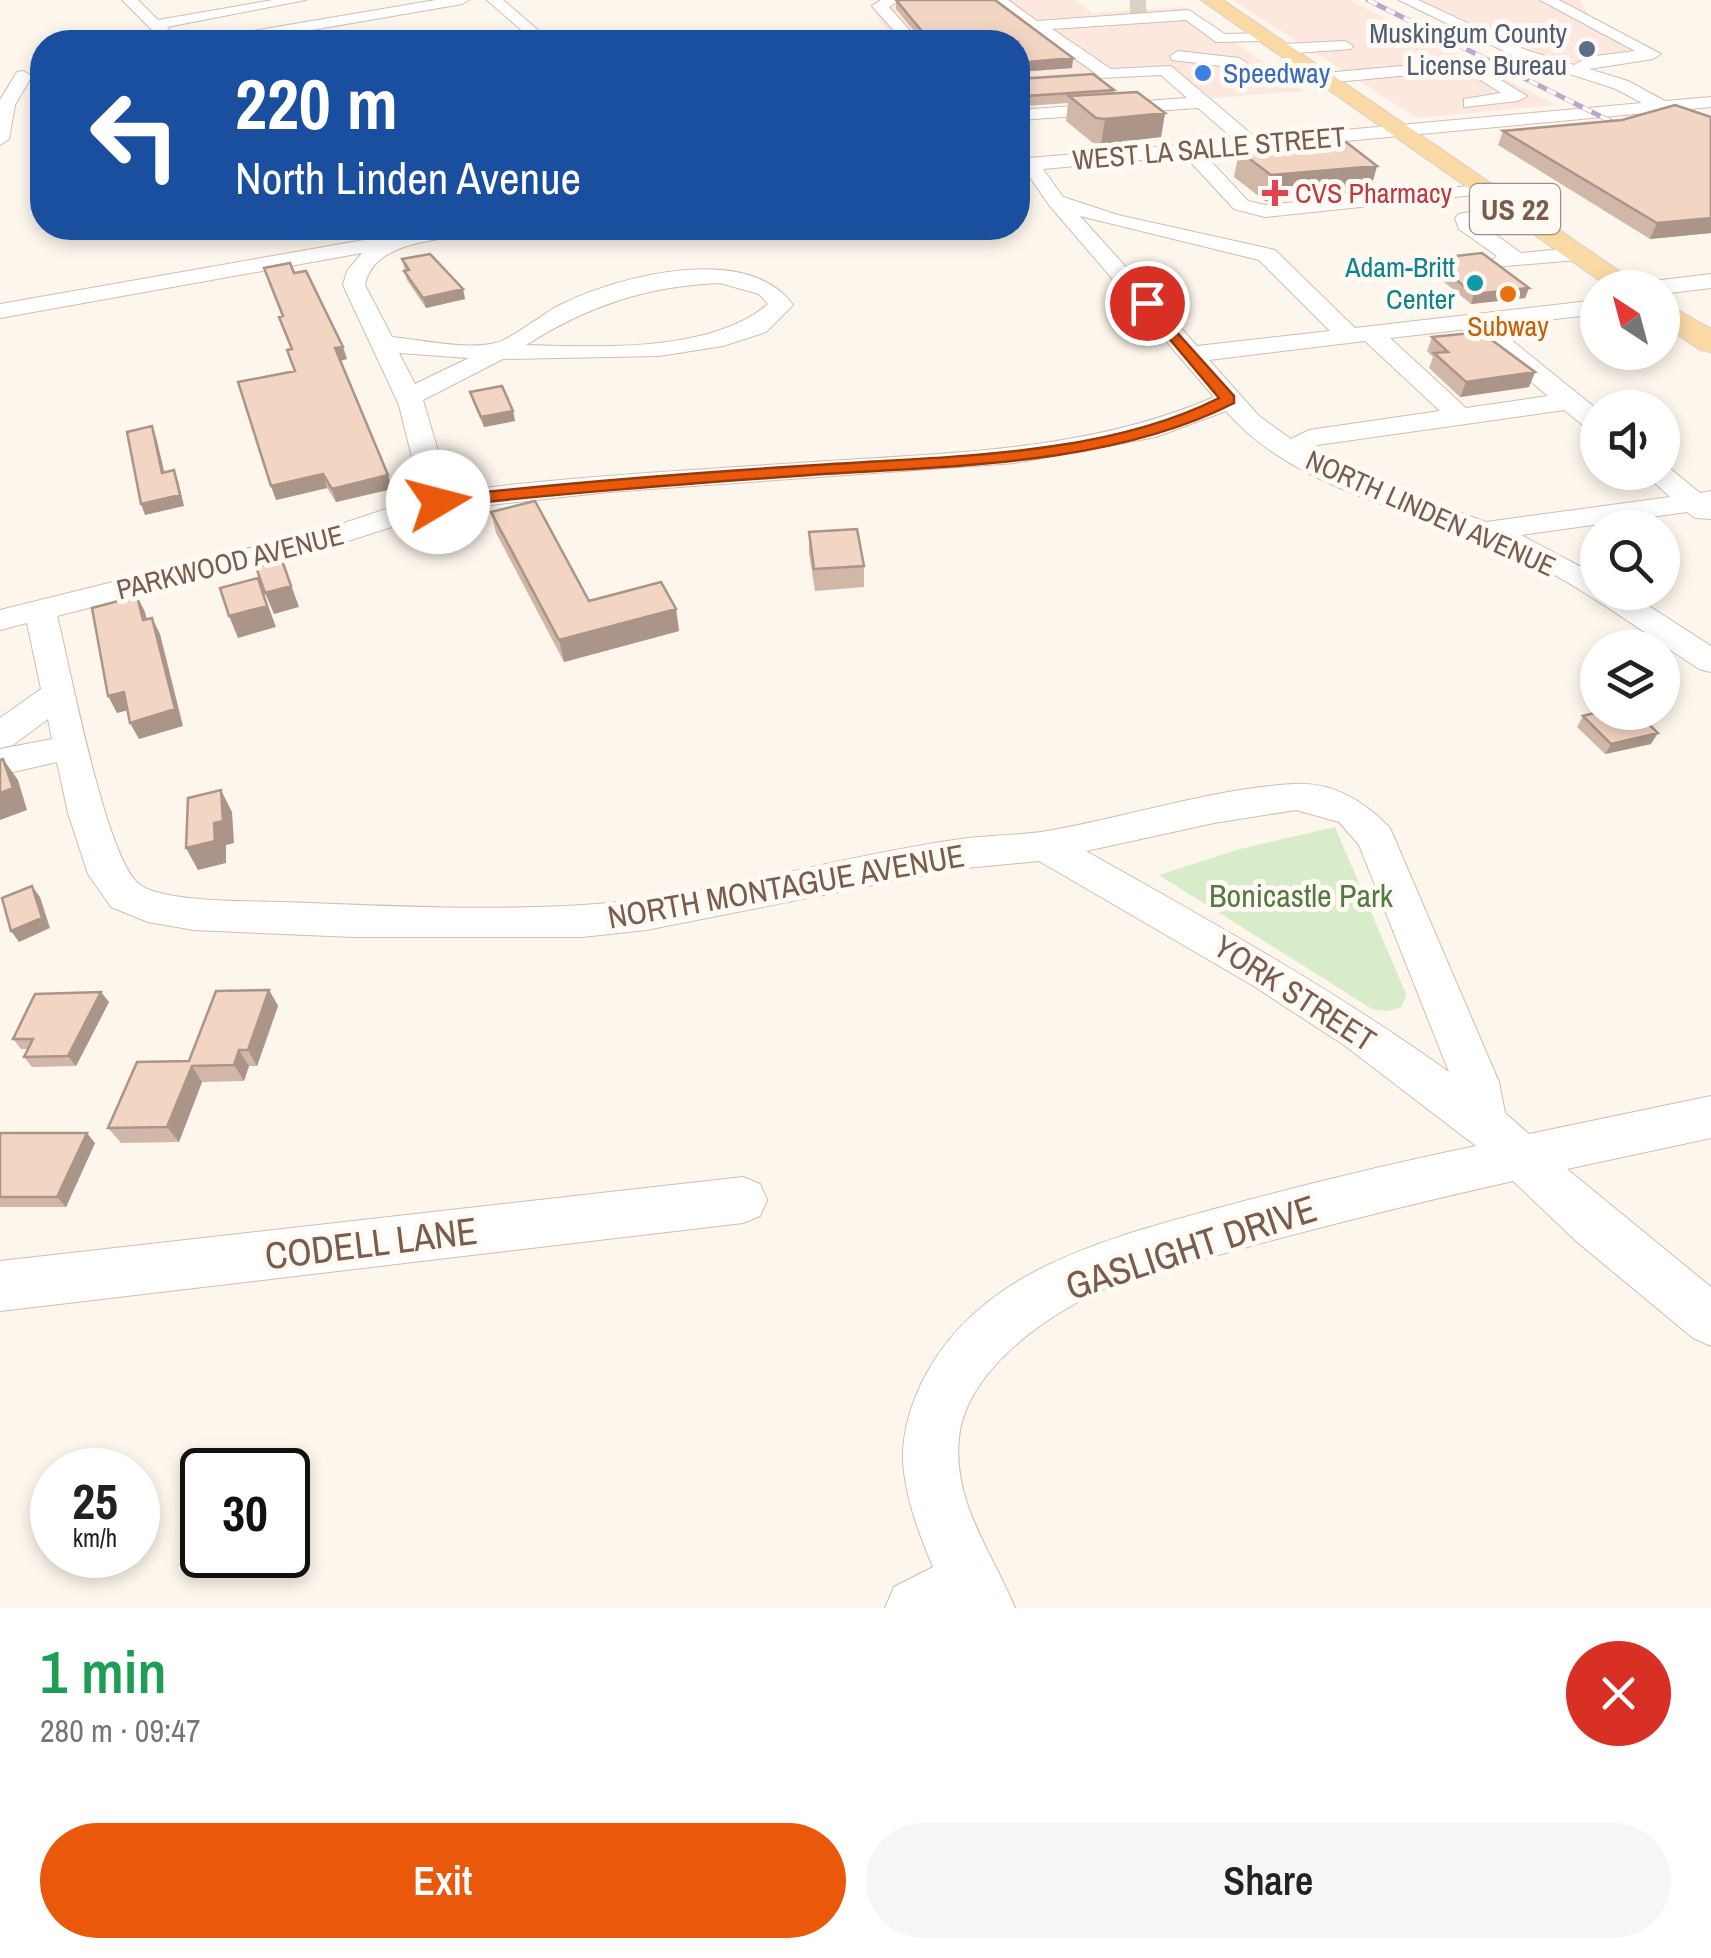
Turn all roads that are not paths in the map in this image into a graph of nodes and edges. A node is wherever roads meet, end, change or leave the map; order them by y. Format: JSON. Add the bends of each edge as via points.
{"nodes":[{"id":1,"x":132,"y":0,"type":"edge"},
{"id":2,"x":299,"y":0,"type":"edge"},
{"id":3,"x":462,"y":0,"type":"edge"},
{"id":4,"x":494,"y":0,"type":"edge"},
{"id":5,"x":892,"y":0,"type":"edge"},
{"id":6,"x":999,"y":0,"type":"edge"},
{"id":7,"x":1210,"y":0,"type":"edge"},
{"id":8,"x":1406,"y":0,"type":"edge"},
{"id":9,"x":1548,"y":0,"type":"edge"},
{"id":10,"x":1154,"y":4,"type":"edge"},
{"id":11,"x":1092,"y":12,"type":"junction"},
{"id":12,"x":154,"y":25,"type":"junction"},
{"id":13,"x":1033,"y":26,"type":"junction"},
{"id":14,"x":1262,"y":28,"type":"junction"},
{"id":15,"x":160,"y":30,"type":"edge"},
{"id":16,"x":287,"y":30,"type":"edge"},
{"id":17,"x":530,"y":30,"type":"edge"},
{"id":18,"x":901,"y":30,"type":"edge"},
{"id":19,"x":1222,"y":39,"type":"junction"},
{"id":20,"x":1345,"y":46,"type":"dead end"},
{"id":21,"x":1290,"y":54,"type":"junction"},
{"id":22,"x":1178,"y":56,"type":"dead end"},
{"id":23,"x":1239,"y":63,"type":"junction"},
{"id":24,"x":1577,"y":71,"type":"junction"},
{"id":25,"x":1107,"y":74,"type":"junction"},
{"id":26,"x":30,"y":75,"type":"edge"},
{"id":27,"x":30,"y":77,"type":"edge"},
{"id":28,"x":1071,"y":77,"type":"edge"},
{"id":29,"x":1324,"y":78,"type":"junction"},
{"id":30,"x":0,"y":80,"type":"edge"},
{"id":31,"x":1485,"y":89,"type":"dead end"},
{"id":32,"x":1511,"y":98,"type":"junction"},
{"id":33,"x":1201,"y":102,"type":"junction"},
{"id":34,"x":1711,"y":102,"type":"edge"},
{"id":35,"x":1452,"y":104,"type":"dead end"},
{"id":36,"x":1661,"y":106,"type":"junction"},
{"id":37,"x":1030,"y":114,"type":"edge"},
{"id":38,"x":1543,"y":117,"type":"junction"},
{"id":39,"x":1401,"y":120,"type":"junction"},
{"id":40,"x":1711,"y":123,"type":"edge"},
{"id":41,"x":0,"y":139,"type":"edge"},
{"id":42,"x":1252,"y":144,"type":"junction"},
{"id":43,"x":1190,"y":150,"type":"junction"},
{"id":44,"x":1030,"y":164,"type":"edge"},
{"id":45,"x":1030,"y":172,"type":"edge"},
{"id":46,"x":1484,"y":188,"type":"junction"},
{"id":47,"x":1056,"y":201,"type":"junction"},
{"id":48,"x":1515,"y":208,"type":"junction"},
{"id":49,"x":401,"y":240,"type":"edge"},
{"id":50,"x":407,"y":240,"type":"edge"},
{"id":51,"x":1581,"y":254,"type":"junction"},
{"id":52,"x":1604,"y":270,"type":"edge"},
{"id":53,"x":1711,"y":281,"type":"edge"},
{"id":54,"x":1680,"y":285,"type":"edge"},
{"id":55,"x":1580,"y":309,"type":"edge"},
{"id":56,"x":0,"y":312,"type":"edge"},
{"id":57,"x":1473,"y":321,"type":"junction"},
{"id":58,"x":1680,"y":322,"type":"edge"},
{"id":59,"x":1359,"y":334,"type":"junction"},
{"id":60,"x":1711,"y":343,"type":"edge"},
{"id":61,"x":382,"y":344,"type":"junction"},
{"id":62,"x":498,"y":351,"type":"junction"},
{"id":63,"x":1192,"y":354,"type":"junction"},
{"id":64,"x":408,"y":397,"type":"junction"},
{"id":65,"x":1229,"y":400,"type":"junction"},
{"id":66,"x":1569,"y":401,"type":"junction"},
{"id":67,"x":1580,"y":410,"type":"edge"},
{"id":68,"x":1460,"y":416,"type":"junction"},
{"id":69,"x":1291,"y":452,"type":"junction"},
{"id":70,"x":1680,"y":488,"type":"edge"},
{"id":71,"x":438,"y":502,"type":"junction"},
{"id":72,"x":1705,"y":506,"type":"edge"},
{"id":73,"x":1486,"y":531,"type":"junction"},
{"id":74,"x":1580,"y":580,"type":"edge"},
{"id":75,"x":40,"y":610,"type":"junction"},
{"id":76,"x":1631,"y":610,"type":"edge"},
{"id":77,"x":0,"y":620,"type":"edge"},
{"id":78,"x":1711,"y":660,"type":"edge"},
{"id":79,"x":58,"y":694,"type":"junction"},
{"id":80,"x":0,"y":736,"type":"edge"},
{"id":81,"x":71,"y":747,"type":"junction"},
{"id":82,"x":0,"y":762,"type":"edge"},
{"id":83,"x":1045,"y":846,"type":"junction"},
{"id":84,"x":1711,"y":1117,"type":"edge"},
{"id":85,"x":1484,"y":1123,"type":"junction"},
{"id":86,"x":1522,"y":1158,"type":"junction"},
{"id":87,"x":743,"y":1200,"type":"dead end"},
{"id":88,"x":0,"y":1286,"type":"edge"},
{"id":89,"x":1711,"y":1320,"type":"edge"},
{"id":90,"x":976,"y":1594,"type":"edge"},
{"id":91,"x":914,"y":1608,"type":"edge"}],
"edges":[{"from":1,"to":12,"type":"street"},
{"from":2,"to":12,"type":"street"},
{"from":3,"to":16,"type":"street"},
{"from":4,"to":17,"type":"street"},
{"from":5,"to":18,"type":"street","via":[[880,6]]},
{"from":6,"to":13,"type":"street"},
{"from":7,"to":14,"type":"main road","number":"US 22"},
{"from":8,"to":24,"type":"street","via":[[1520,53]]},
{"from":9,"to":24,"type":"street","via":[[1654,54],[1588,62]]},
{"from":10,"to":11,"type":"street"},
{"from":10,"to":11,"type":"street"},
{"from":10,"to":19,"type":"street"},
{"from":11,"to":13,"type":"street"},
{"from":12,"to":15,"type":"street"},
{"from":13,"to":25,"type":"street"},
{"from":14,"to":19,"type":"street"},
{"from":14,"to":21,"type":"main road","number":"US 22"},
{"from":19,"to":23,"type":"street"},
{"from":20,"to":21,"type":"street"},
{"from":21,"to":23,"type":"street"},
{"from":21,"to":29,"type":"main road","number":"US 22"},
{"from":22,"to":23,"type":"street"},
{"from":24,"to":36,"type":"street"},
{"from":25,"to":28,"type":"street"},
{"from":25,"to":33,"type":"street","via":[[1165,70]]},
{"from":26,"to":30,"type":"street"},
{"from":27,"to":41,"type":"street","via":[[6,105]]},
{"from":29,"to":32,"type":"street","via":[[1373,79],[1468,66]]},
{"from":29,"to":39,"type":"main road","number":"US 22","via":[[1373,112]]},
{"from":31,"to":32,"type":"street"},
{"from":32,"to":35,"type":"street"},
{"from":32,"to":38,"type":"street"},
{"from":33,"to":37,"type":"street"},
{"from":33,"to":42,"type":"street"},
{"from":34,"to":36,"type":"street","name":"WEST LA SALLE STREET"},
{"from":36,"to":38,"type":"street","name":"WEST LA SALLE STREET"},
{"from":36,"to":40,"type":"street"},
{"from":38,"to":39,"type":"street","name":"WEST LA SALLE STREET"},
{"from":39,"to":42,"type":"street","name":"WEST LA SALLE STREET"},
{"from":39,"to":46,"type":"main road","number":"US 22"},
{"from":42,"to":43,"type":"street","name":"WEST LA SALLE STREET"},
{"from":43,"to":44,"type":"street","name":"WEST LA SALLE STREET"},
{"from":43,"to":46,"type":"street","via":[[1241,205],[1266,211]]},
{"from":45,"to":47,"type":"street","name":"NORTH LINDEN AVENUE"},
{"from":46,"to":48,"type":"main road","number":"US 22"},
{"from":47,"to":59,"type":"street","via":[[1266,255]]},
{"from":47,"to":63,"type":"street","name":"NORTH LINDEN AVENUE"},
{"from":48,"to":51,"type":"main road","number":"US 22"},
{"from":48,"to":51,"type":"street","via":[[1466,218],[1467,224],[1509,262]]},
{"from":49,"to":56,"type":"street"},
{"from":50,"to":61,"type":"street","via":[[374,254],[355,274]]},
{"from":51,"to":52,"type":"main road","number":"US 22"},
{"from":53,"to":54,"type":"street"},
{"from":55,"to":57,"type":"street"},
{"from":57,"to":59,"type":"street"},
{"from":57,"to":66,"type":"street"},
{"from":58,"to":60,"type":"main road"},
{"from":59,"to":63,"type":"street"},
{"from":59,"to":68,"type":"street"},
{"from":61,"to":62,"type":"street"},
{"from":61,"to":64,"type":"street"},
{"from":62,"to":62,"type":"street","via":[[582,304],[678,279],[745,279],[771,290],[781,305],[776,316],[744,332],[656,350]]},
{"from":62,"to":64,"type":"street"},
{"from":63,"to":65,"type":"street","name":"NORTH LINDEN AVENUE"},
{"from":64,"to":71,"type":"street"},
{"from":65,"to":69,"type":"street","name":"NORTH LINDEN AVENUE"},
{"from":65,"to":71,"type":"street","name":"PARKWOOD AVENUE","via":[[1140,433],[1060,448]]},
{"from":66,"to":67,"type":"street"},
{"from":66,"to":68,"type":"street"},
{"from":68,"to":69,"type":"street","via":[[1309,438]]},
{"from":69,"to":73,"type":"street","name":"NORTH LINDEN AVENUE"},
{"from":70,"to":72,"type":"street"},
{"from":71,"to":75,"type":"street","name":"PARKWOOD AVENUE","via":[[360,529]]},
{"from":72,"to":73,"type":"street"},
{"from":73,"to":74,"type":"street","name":"NORTH LINDEN AVENUE"},
{"from":75,"to":77,"type":"street","name":"PARKWOOD AVENUE"},
{"from":75,"to":79,"type":"street","name":"NORTH MONTAGUE AVENUE"},
{"from":76,"to":78,"type":"street","name":"NORTH LINDEN AVENUE"},
{"from":79,"to":80,"type":"street"},
{"from":79,"to":81,"type":"street","name":"NORTH MONTAGUE AVENUE"},
{"from":81,"to":82,"type":"street"},
{"from":81,"to":83,"type":"street","name":"NORTH MONTAGUE AVENUE","via":[[108,874],[125,896],[194,914],[582,921],[956,854]]},
{"from":83,"to":85,"type":"street","name":"YORK STREET","via":[[1267,973]]},
{"from":83,"to":85,"type":"street","name":"NORTH MONTAGUE AVENUE","via":[[1296,797],[1352,812],[1376,838],[1395,881],[1476,1082]]},
{"from":84,"to":86,"type":"street","name":"GASLIGHT DRIVE"},
{"from":85,"to":86,"type":"street"},
{"from":86,"to":89,"type":"street"},
{"from":86,"to":90,"type":"street","name":"GASLIGHT DRIVE","via":[[1152,1251],[1066,1281],[994,1328],[946,1389],[930,1442],[938,1502]]},
{"from":87,"to":88,"type":"street","name":"CODELL LANE"},
{"from":90,"to":91,"type":"street"}]}
